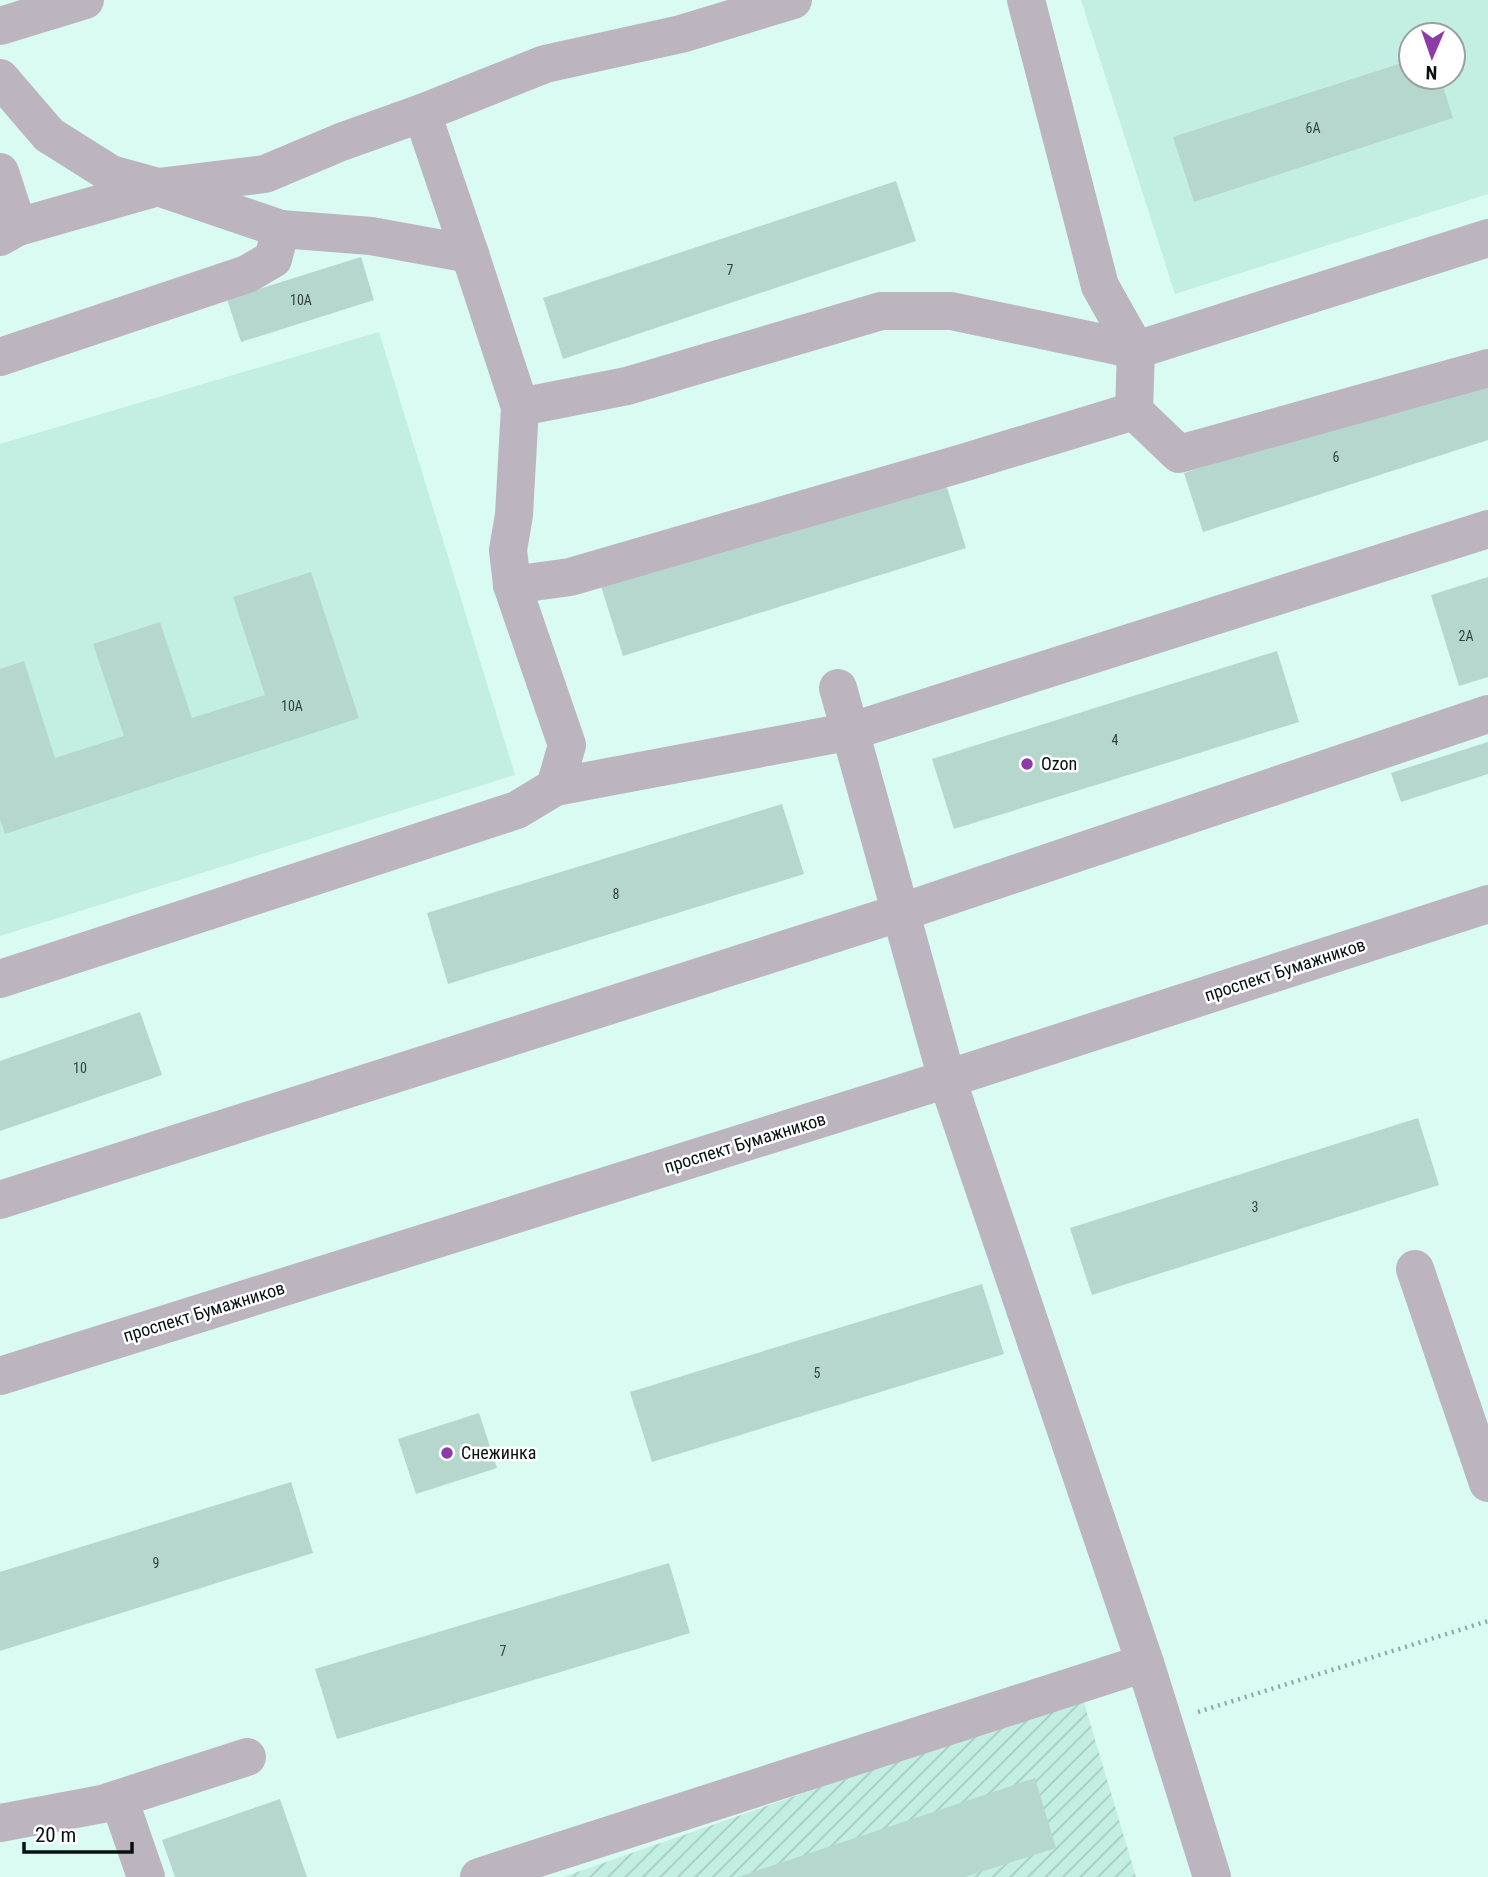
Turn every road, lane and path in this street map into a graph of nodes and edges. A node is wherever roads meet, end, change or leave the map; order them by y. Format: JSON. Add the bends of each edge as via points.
{"nodes":[{"id":1,"x":85,"y":0,"type":"edge"},
{"id":2,"x":793,"y":0,"type":"edge"},
{"id":3,"x":1026,"y":0,"type":"edge"},
{"id":4,"x":0,"y":26,"type":"edge"},
{"id":5,"x":0,"y":78,"type":"edge"},
{"id":6,"x":422,"y":113,"type":"junction"},
{"id":7,"x":0,"y":173,"type":"edge"},
{"id":8,"x":158,"y":187,"type":"junction"},
{"id":9,"x":281,"y":229,"type":"junction"},
{"id":10,"x":9,"y":232,"type":"edge"},
{"id":11,"x":1488,"y":238,"type":"edge"},
{"id":12,"x":470,"y":254,"type":"junction"},
{"id":13,"x":1136,"y":350,"type":"junction"},
{"id":14,"x":0,"y":357,"type":"edge"},
{"id":15,"x":1488,"y":368,"type":"edge"},
{"id":16,"x":520,"y":407,"type":"junction"},
{"id":17,"x":1134,"y":411,"type":"junction"},
{"id":18,"x":1488,"y":529,"type":"edge"},
{"id":19,"x":512,"y":585,"type":"junction"},
{"id":20,"x":838,"y":688,"type":"dead end"},
{"id":21,"x":1488,"y":714,"type":"edge"},
{"id":22,"x":852,"y":731,"type":"junction"},
{"id":23,"x":555,"y":787,"type":"junction"},
{"id":24,"x":1488,"y":904,"type":"edge"},
{"id":25,"x":899,"y":913,"type":"junction"},
{"id":26,"x":0,"y":979,"type":"edge"},
{"id":27,"x":947,"y":1079,"type":"junction"},
{"id":28,"x":0,"y":1200,"type":"edge"},
{"id":29,"x":1415,"y":1269,"type":"dead end"},
{"id":30,"x":0,"y":1376,"type":"edge"},
{"id":31,"x":1488,"y":1483,"type":"edge"},
{"id":32,"x":1488,"y":1621,"type":"edge"},
{"id":33,"x":1144,"y":1663,"type":"junction"},
{"id":34,"x":1163,"y":1723,"type":"junction"},
{"id":35,"x":247,"y":1757,"type":"dead end"},
{"id":36,"x":119,"y":1799,"type":"junction"},
{"id":37,"x":0,"y":1823,"type":"edge"},
{"id":38,"x":146,"y":1877,"type":"edge"},
{"id":39,"x":479,"y":1877,"type":"edge"},
{"id":40,"x":1212,"y":1877,"type":"edge"}],
"edges":[{"from":1,"to":4,"type":"street"},
{"from":2,"to":6,"type":"street","via":[[681,34],[545,64]]},
{"from":3,"to":13,"type":"street","via":[[1100,286]]},
{"from":5,"to":8,"type":"street","via":[[48,135],[111,174]]},
{"from":6,"to":8,"type":"street","via":[[265,174]]},
{"from":6,"to":12,"type":"street"},
{"from":7,"to":10,"type":"street"},
{"from":8,"to":9,"type":"street"},
{"from":8,"to":10,"type":"street"},
{"from":9,"to":12,"type":"street","via":[[371,236]]},
{"from":9,"to":14,"type":"street","via":[[273,259],[247,274]]},
{"from":11,"to":13,"type":"street"},
{"from":12,"to":16,"type":"street"},
{"from":13,"to":16,"type":"street","via":[[951,311],[881,311],[627,386]]},
{"from":13,"to":17,"type":"street"},
{"from":15,"to":17,"type":"street","via":[[1179,454]]},
{"from":16,"to":19,"type":"street","via":[[508,550]]},
{"from":17,"to":19,"type":"street","via":[[570,577]]},
{"from":18,"to":22,"type":"street"},
{"from":19,"to":23,"type":"street","via":[[567,745]]},
{"from":20,"to":22,"type":"street"},
{"from":21,"to":25,"type":"street"},
{"from":22,"to":23,"type":"street"},
{"from":22,"to":25,"type":"street"},
{"from":23,"to":26,"type":"street","via":[[517,810]]},
{"from":24,"to":27,"type":"street","name":"проспект Бумажников"},
{"from":25,"to":27,"type":"street"},
{"from":25,"to":28,"type":"street"},
{"from":27,"to":30,"type":"street","name":"проспект Бумажников"},
{"from":27,"to":33,"type":"street"},
{"from":29,"to":31,"type":"street"},
{"from":32,"to":34,"type":"path"},
{"from":33,"to":34,"type":"street"},
{"from":33,"to":39,"type":"street"},
{"from":34,"to":40,"type":"street"},
{"from":35,"to":36,"type":"street"},
{"from":36,"to":37,"type":"street"},
{"from":36,"to":38,"type":"street"}]}
